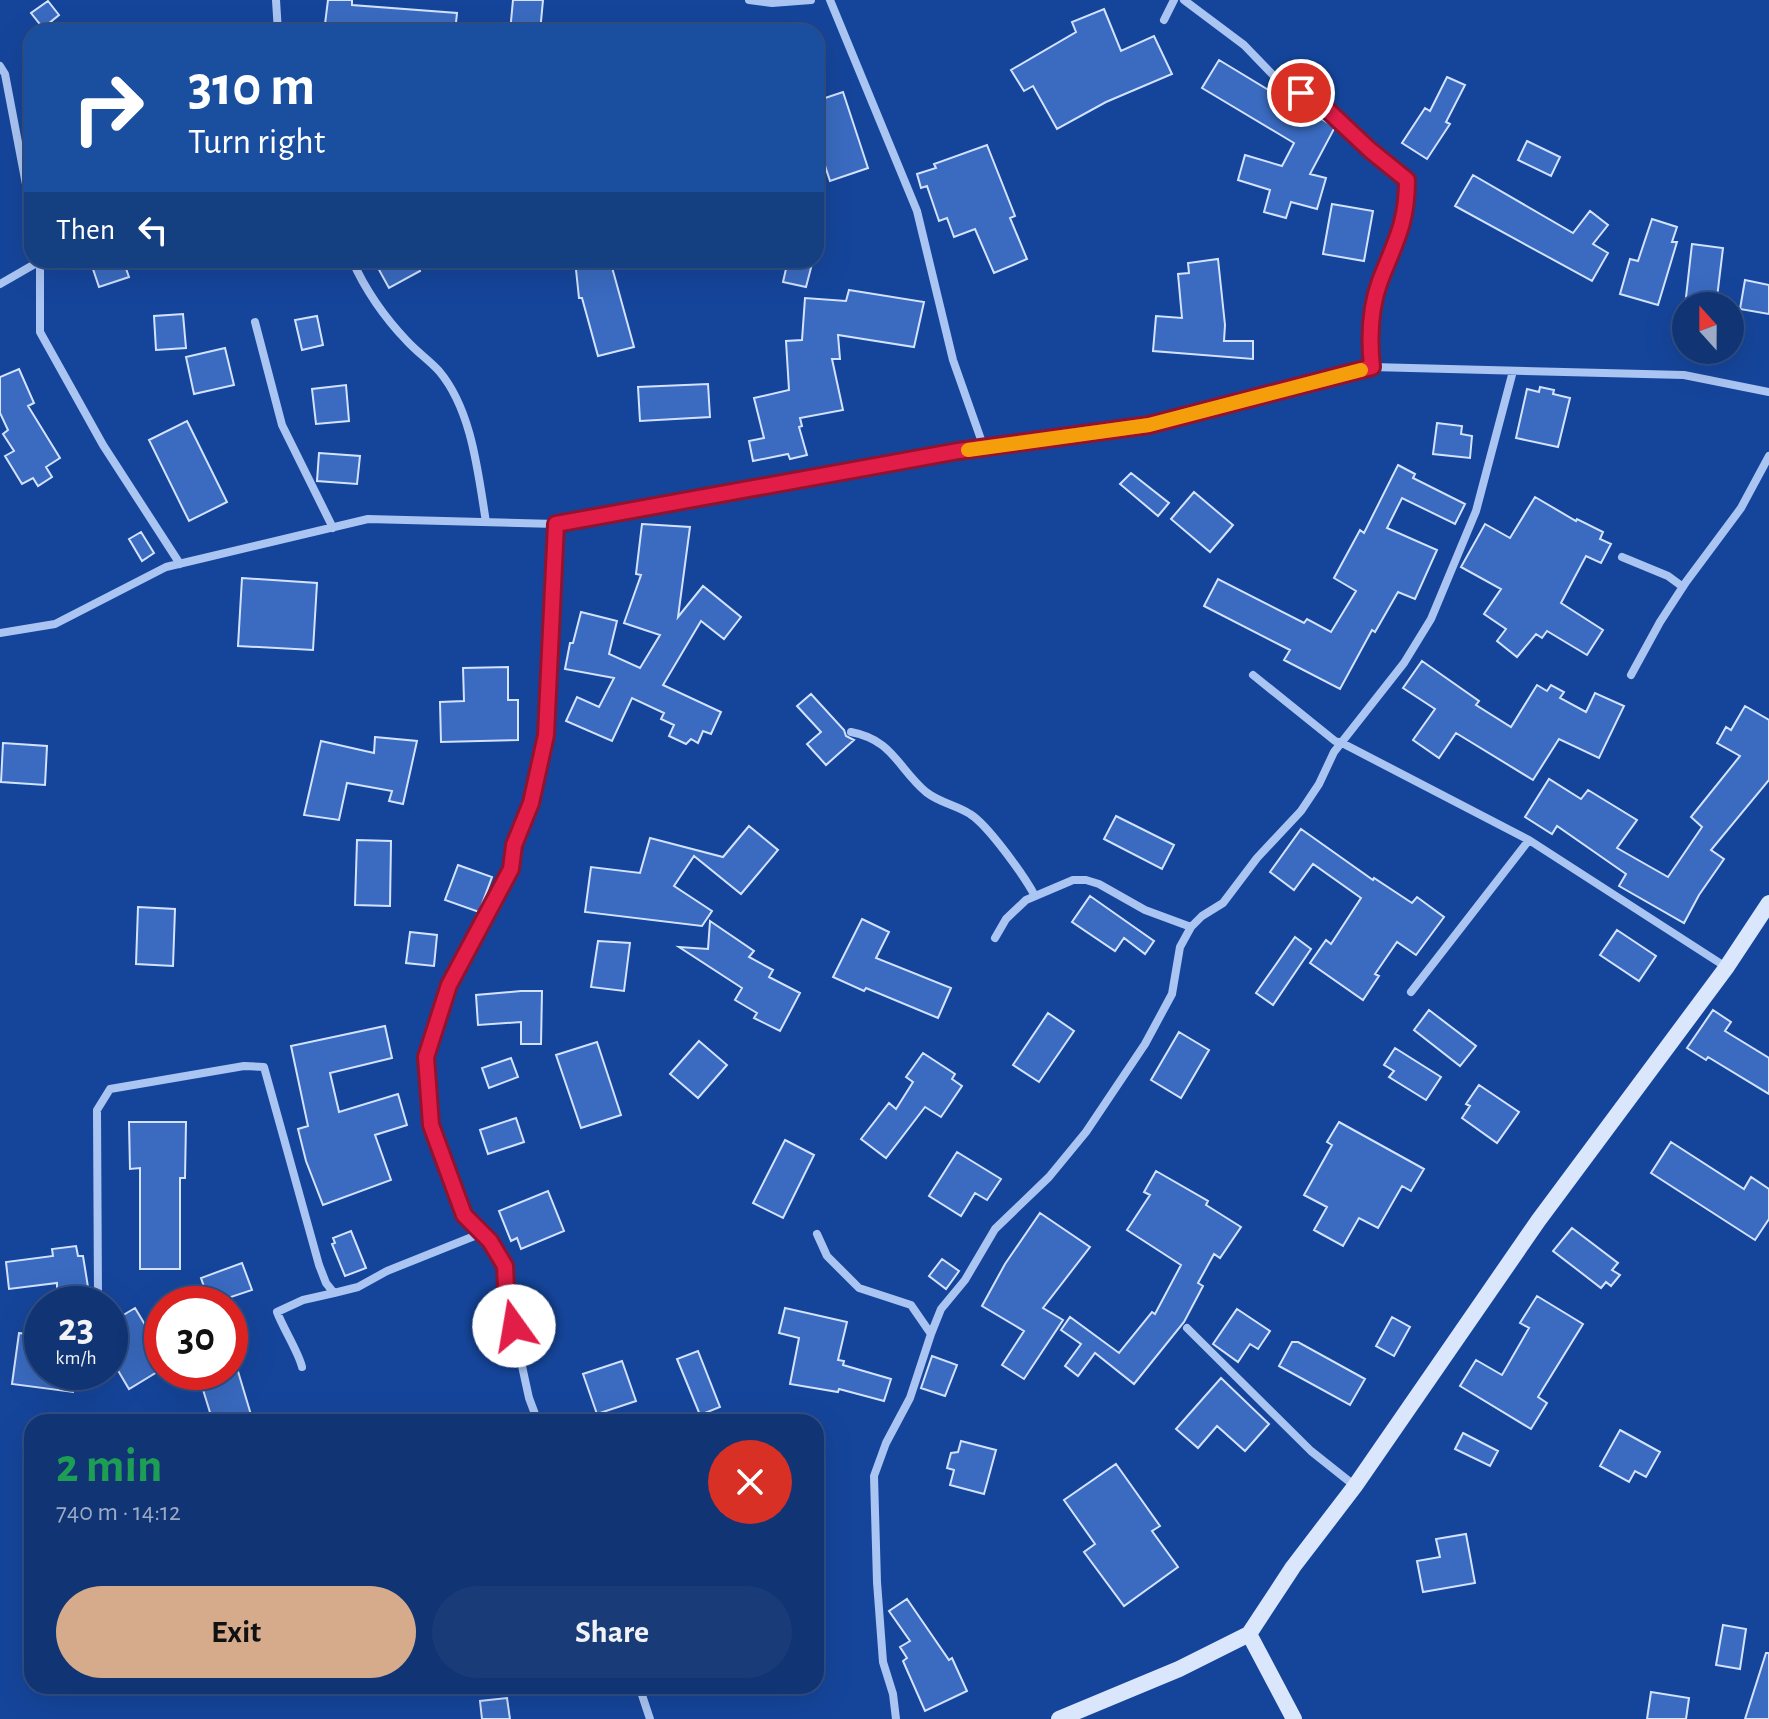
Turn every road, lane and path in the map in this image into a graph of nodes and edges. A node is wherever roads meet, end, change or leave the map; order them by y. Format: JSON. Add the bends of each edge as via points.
{"nodes":[{"id":1,"x":276,"y":0,"type":"edge"},
{"id":2,"x":749,"y":0,"type":"edge"},
{"id":3,"x":811,"y":0,"type":"edge"},
{"id":4,"x":830,"y":0,"type":"edge"},
{"id":5,"x":1174,"y":0,"type":"edge"},
{"id":6,"x":1184,"y":0,"type":"edge"},
{"id":7,"x":1164,"y":20,"type":"dead end"},
{"id":8,"x":278,"y":24,"type":"edge"},
{"id":9,"x":0,"y":66,"type":"edge"},
{"id":10,"x":24,"y":174,"type":"edge"},
{"id":11,"x":28,"y":268,"type":"edge"},
{"id":12,"x":40,"y":268,"type":"edge"},
{"id":13,"x":356,"y":268,"type":"edge"},
{"id":14,"x":0,"y":284,"type":"edge"},
{"id":15,"x":255,"y":322,"type":"dead end"},
{"id":16,"x":1372,"y":367,"type":"junction"},
{"id":17,"x":1513,"y":371,"type":"junction"},
{"id":18,"x":1769,"y":392,"type":"edge"},
{"id":19,"x":984,"y":448,"type":"junction"},
{"id":20,"x":1769,"y":456,"type":"edge"},
{"id":21,"x":486,"y":522,"type":"junction"},
{"id":22,"x":556,"y":524,"type":"junction"},
{"id":23,"x":333,"y":528,"type":"junction"},
{"id":24,"x":1622,"y":557,"type":"dead end"},
{"id":25,"x":180,"y":564,"type":"junction"},
{"id":26,"x":1683,"y":587,"type":"junction"},
{"id":27,"x":0,"y":633,"type":"edge"},
{"id":28,"x":1253,"y":675,"type":"dead end"},
{"id":29,"x":1631,"y":675,"type":"dead end"},
{"id":30,"x":851,"y":732,"type":"dead end"},
{"id":31,"x":1342,"y":743,"type":"junction"},
{"id":32,"x":1529,"y":840,"type":"junction"},
{"id":33,"x":1035,"y":896,"type":"junction"},
{"id":34,"x":1769,"y":903,"type":"edge"},
{"id":35,"x":1191,"y":927,"type":"junction"},
{"id":36,"x":995,"y":938,"type":"dead end"},
{"id":37,"x":1726,"y":968,"type":"junction"},
{"id":38,"x":1411,"y":992,"type":"dead end"},
{"id":39,"x":482,"y":1233,"type":"junction"},
{"id":40,"x":817,"y":1234,"type":"dead end"},
{"id":41,"x":98,"y":1286,"type":"edge"},
{"id":42,"x":334,"y":1293,"type":"junction"},
{"id":43,"x":1187,"y":1328,"type":"dead end"},
{"id":44,"x":931,"y":1334,"type":"junction"},
{"id":45,"x":302,"y":1367,"type":"dead end"},
{"id":46,"x":535,"y":1414,"type":"edge"},
{"id":47,"x":1355,"y":1486,"type":"junction"},
{"id":48,"x":1249,"y":1634,"type":"junction"},
{"id":49,"x":642,"y":1694,"type":"edge"},
{"id":50,"x":650,"y":1719,"type":"edge"},
{"id":51,"x":896,"y":1719,"type":"edge"},
{"id":52,"x":1059,"y":1719,"type":"edge"},
{"id":53,"x":1294,"y":1719,"type":"edge"}],
"edges":[{"from":1,"to":8,"type":"street"},
{"from":2,"to":3,"type":"street"},
{"from":4,"to":19,"type":"street","via":[[917,211],[953,360]]},
{"from":5,"to":7,"type":"street"},
{"from":6,"to":16,"type":"street","via":[[1244,45],[1273,75],[1320,103],[1407,180],[1407,210],[1379,283],[1369,334]]},
{"from":9,"to":10,"type":"street"},
{"from":11,"to":14,"type":"street"},
{"from":12,"to":25,"type":"street","via":[[40,332],[103,445]]},
{"from":13,"to":21,"type":"street","via":[[406,340],[440,372],[462,412]]},
{"from":15,"to":23,"type":"street","via":[[282,425]]},
{"from":16,"to":17,"type":"street"},
{"from":16,"to":19,"type":"street","via":[[1149,425]]},
{"from":17,"to":18,"type":"street","via":[[1684,375]]},
{"from":17,"to":31,"type":"street","via":[[1476,511],[1431,619],[1398,672]]},
{"from":19,"to":22,"type":"street"},
{"from":20,"to":26,"type":"street","via":[[1741,508]]},
{"from":21,"to":22,"type":"street"},
{"from":21,"to":23,"type":"street","via":[[368,519]]},
{"from":22,"to":39,"type":"street","via":[[546,735],[531,803],[514,845],[511,869],[449,985],[426,1057],[431,1125],[464,1215]]},
{"from":23,"to":25,"type":"street"},
{"from":24,"to":26,"type":"street"},
{"from":25,"to":27,"type":"street","via":[[55,624]]},
{"from":26,"to":29,"type":"street"},
{"from":28,"to":31,"type":"street","via":[[1310,724]]},
{"from":30,"to":33,"type":"street","via":[[869,735],[887,747],[934,798],[980,820]]},
{"from":31,"to":32,"type":"street"},
{"from":31,"to":35,"type":"street","via":[[1301,811],[1223,903]]},
{"from":32,"to":37,"type":"street"},
{"from":32,"to":38,"type":"street"},
{"from":33,"to":35,"type":"street","via":[[1086,880]]},
{"from":33,"to":36,"type":"street","via":[[1013,911]]},
{"from":34,"to":37,"type":"street"},
{"from":35,"to":44,"type":"street","via":[[1180,947],[1172,994],[1145,1044],[1086,1132],[995,1229],[941,1309]]},
{"from":37,"to":47,"type":"street","via":[[1538,1221]]},
{"from":39,"to":42,"type":"street"},
{"from":39,"to":46,"type":"street","via":[[505,1266]]},
{"from":40,"to":44,"type":"street","via":[[827,1256],[859,1288],[911,1305]]},
{"from":41,"to":42,"type":"street","via":[[97,1110],[110,1089],[244,1066],[264,1067],[319,1265]]},
{"from":42,"to":45,"type":"street","via":[[277,1312]]},
{"from":43,"to":47,"type":"street","via":[[1311,1451]]},
{"from":44,"to":51,"type":"street","via":[[910,1398],[874,1476],[883,1662]]},
{"from":47,"to":48,"type":"street"},
{"from":48,"to":52,"type":"street"},
{"from":48,"to":53,"type":"street"},
{"from":49,"to":50,"type":"street"}]}
